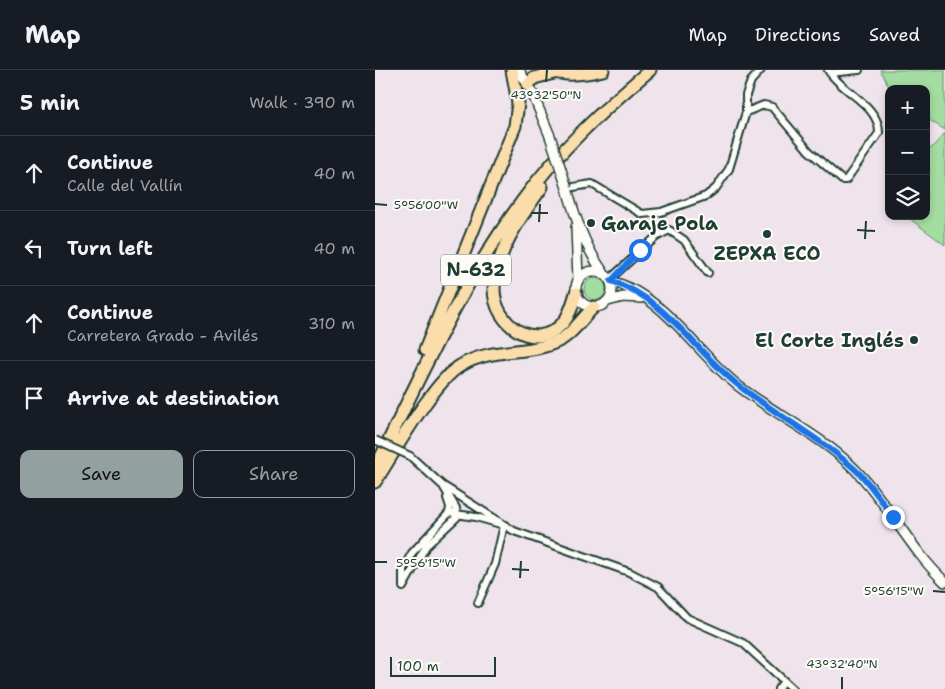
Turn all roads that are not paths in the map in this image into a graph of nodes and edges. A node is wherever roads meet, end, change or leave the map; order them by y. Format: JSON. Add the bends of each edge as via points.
{"nodes":[{"id":1,"x":513,"y":70,"type":"edge"},
{"id":2,"x":519,"y":70,"type":"edge"},
{"id":3,"x":603,"y":70,"type":"edge"},
{"id":4,"x":650,"y":70,"type":"edge"},
{"id":5,"x":761,"y":70,"type":"edge"},
{"id":6,"x":859,"y":70,"type":"edge"},
{"id":7,"x":551,"y":71,"type":"edge"},
{"id":8,"x":829,"y":72,"type":"edge"},
{"id":9,"x":528,"y":85,"type":"junction"},
{"id":10,"x":616,"y":99,"type":"junction"},
{"id":11,"x":746,"y":112,"type":"junction"},
{"id":12,"x":567,"y":188,"type":"junction"},
{"id":13,"x":575,"y":217,"type":"junction"},
{"id":14,"x":603,"y":272,"type":"junction"},
{"id":15,"x":708,"y":273,"type":"dead end"},
{"id":16,"x":578,"y":280,"type":"junction"},
{"id":17,"x":611,"y":280,"type":"junction"},
{"id":18,"x":576,"y":293,"type":"junction"},
{"id":19,"x":647,"y":300,"type":"junction"},
{"id":20,"x":607,"y":302,"type":"junction"},
{"id":21,"x":594,"y":307,"type":"junction"},
{"id":22,"x":375,"y":440,"type":"edge"},
{"id":23,"x":375,"y":467,"type":"edge"},
{"id":24,"x":375,"y":482,"type":"edge"},
{"id":25,"x":442,"y":485,"type":"junction"},
{"id":26,"x":449,"y":513,"type":"junction"},
{"id":27,"x":457,"y":514,"type":"junction"},
{"id":28,"x":504,"y":525,"type":"junction"},
{"id":29,"x":943,"y":580,"type":"edge"},
{"id":30,"x":478,"y":603,"type":"dead end"},
{"id":31,"x":784,"y":681,"type":"junction"},
{"id":32,"x":779,"y":689,"type":"edge"},
{"id":33,"x":793,"y":689,"type":"edge"}],
"edges":[{"from":1,"to":23,"type":"highway","via":[[518,103],[515,126],[450,292]]},
{"from":2,"to":9,"type":"main road"},
{"from":3,"to":7,"type":"highway","via":[[580,74]]},
{"from":4,"to":10,"type":"highway","number":"N-632"},
{"from":5,"to":11,"type":"street","via":[[751,81]]},
{"from":6,"to":8,"type":"street"},
{"from":7,"to":9,"type":"highway"},
{"from":8,"to":11,"type":"street","via":[[879,124],[879,133],[849,177],[842,180],[809,151],[772,107],[764,105]]},
{"from":9,"to":12,"type":"main road","bridge":true,"via":[[550,136]]},
{"from":10,"to":18,"type":"highway","via":[[530,204],[499,262],[494,288],[496,306],[503,319],[512,329],[533,335],[548,332],[562,324]]},
{"from":10,"to":23,"type":"highway","number":"N-632","via":[[523,198],[482,259]]},
{"from":11,"to":12,"type":"street","via":[[729,169],[716,188],[695,201],[661,212],[642,214],[592,184]]},
{"from":12,"to":13,"type":"main road"},
{"from":13,"to":14,"type":"main road","via":[[591,255]]},
{"from":13,"to":16,"type":"main road"},
{"from":14,"to":16,"type":"main road","via":[[588,271]]},
{"from":14,"to":17,"type":"main road"},
{"from":15,"to":17,"type":"street","via":[[684,240],[669,230],[656,236]]},
{"from":16,"to":18,"type":"main road"},
{"from":17,"to":19,"type":"main road"},
{"from":17,"to":20,"type":"main road","via":[[612,292]]},
{"from":18,"to":21,"type":"main road","via":[[585,304]]},
{"from":19,"to":20,"type":"main road","via":[[628,296]]},
{"from":19,"to":29,"type":"main road","via":[[741,388],[836,453],[862,477]]},
{"from":20,"to":21,"type":"main road"},
{"from":21,"to":24,"type":"highway","via":[[570,333],[552,344],[496,351],[458,366],[440,384]]},
{"from":22,"to":25,"type":"street","bridge":true,"via":[[410,456]]},
{"from":25,"to":26,"type":"street"},
{"from":25,"to":27,"type":"street"},
{"from":25,"to":28,"type":"street"},
{"from":26,"to":27,"type":"street"},
{"from":26,"to":27,"type":"street","via":[[412,553],[403,569],[403,587],[426,546]]},
{"from":27,"to":28,"type":"street"},
{"from":28,"to":30,"type":"street","via":[[495,564]]},
{"from":28,"to":31,"type":"street","via":[[514,532],[629,572],[658,587],[687,618],[743,643]]},
{"from":31,"to":32,"type":"street"},
{"from":31,"to":33,"type":"street"}]}
